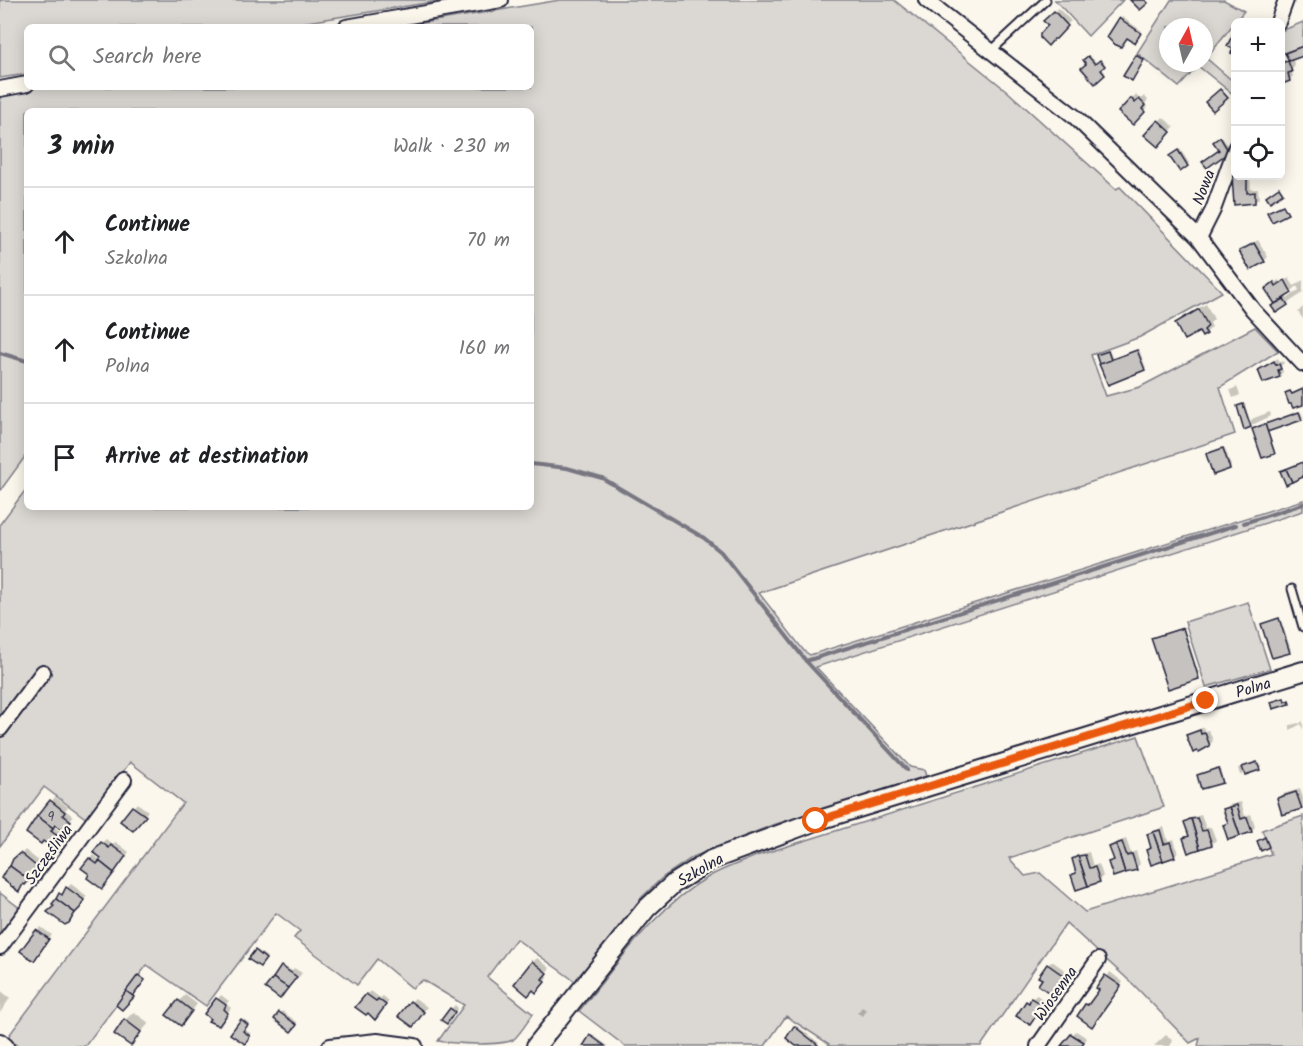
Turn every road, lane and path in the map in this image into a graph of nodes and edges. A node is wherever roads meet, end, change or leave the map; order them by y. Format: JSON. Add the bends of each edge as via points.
{"nodes":[{"id":1,"x":501,"y":0,"type":"edge"},
{"id":2,"x":926,"y":0,"type":"edge"},
{"id":3,"x":1046,"y":0,"type":"edge"},
{"id":4,"x":1286,"y":0,"type":"edge"},
{"id":5,"x":1279,"y":18,"type":"edge"},
{"id":6,"x":363,"y":24,"type":"edge"},
{"id":7,"x":990,"y":52,"type":"junction"},
{"id":8,"x":24,"y":85,"type":"edge"},
{"id":9,"x":0,"y":89,"type":"edge"},
{"id":10,"x":1231,"y":161,"type":"edge"},
{"id":11,"x":1199,"y":238,"type":"junction"},
{"id":12,"x":1303,"y":364,"type":"edge"},
{"id":13,"x":1292,"y":589,"type":"dead end"},
{"id":14,"x":1303,"y":627,"type":"edge"},
{"id":15,"x":1303,"y":671,"type":"edge"},
{"id":16,"x":43,"y":672,"type":"dead end"},
{"id":17,"x":0,"y":729,"type":"edge"},
{"id":18,"x":124,"y":780,"type":"dead end"},
{"id":19,"x":929,"y":786,"type":"joint"},
{"id":20,"x":0,"y":947,"type":"edge"},
{"id":21,"x":1098,"y":960,"type":"dead end"},
{"id":22,"x":0,"y":1041,"type":"edge"},
{"id":23,"x":6,"y":1046,"type":"edge"},
{"id":24,"x":330,"y":1046,"type":"edge"},
{"id":25,"x":415,"y":1046,"type":"edge"},
{"id":26,"x":536,"y":1046,"type":"edge"},
{"id":27,"x":1038,"y":1046,"type":"edge"}],
"edges":[{"from":1,"to":6,"type":"street"},
{"from":2,"to":7,"type":"street"},
{"from":3,"to":7,"type":"lane"},
{"from":4,"to":5,"type":"street"},
{"from":7,"to":11,"type":"street","via":[[1074,116]]},
{"from":8,"to":9,"type":"street"},
{"from":10,"to":11,"type":"street","name":"Nowa"},
{"from":11,"to":12,"type":"street","via":[[1253,310]]},
{"from":13,"to":14,"type":"lane"},
{"from":15,"to":19,"type":"street","name":"Polna"},
{"from":16,"to":17,"type":"street"},
{"from":18,"to":20,"type":"street","name":"Szczęśliwa"},
{"from":19,"to":26,"type":"street","name":"Szkolna","via":[[735,850],[692,871],[646,909]]},
{"from":21,"to":27,"type":"street","name":"Wiosenna"},
{"from":22,"to":23,"type":"street"},
{"from":24,"to":25,"type":"street","via":[[370,1041]]}]}
